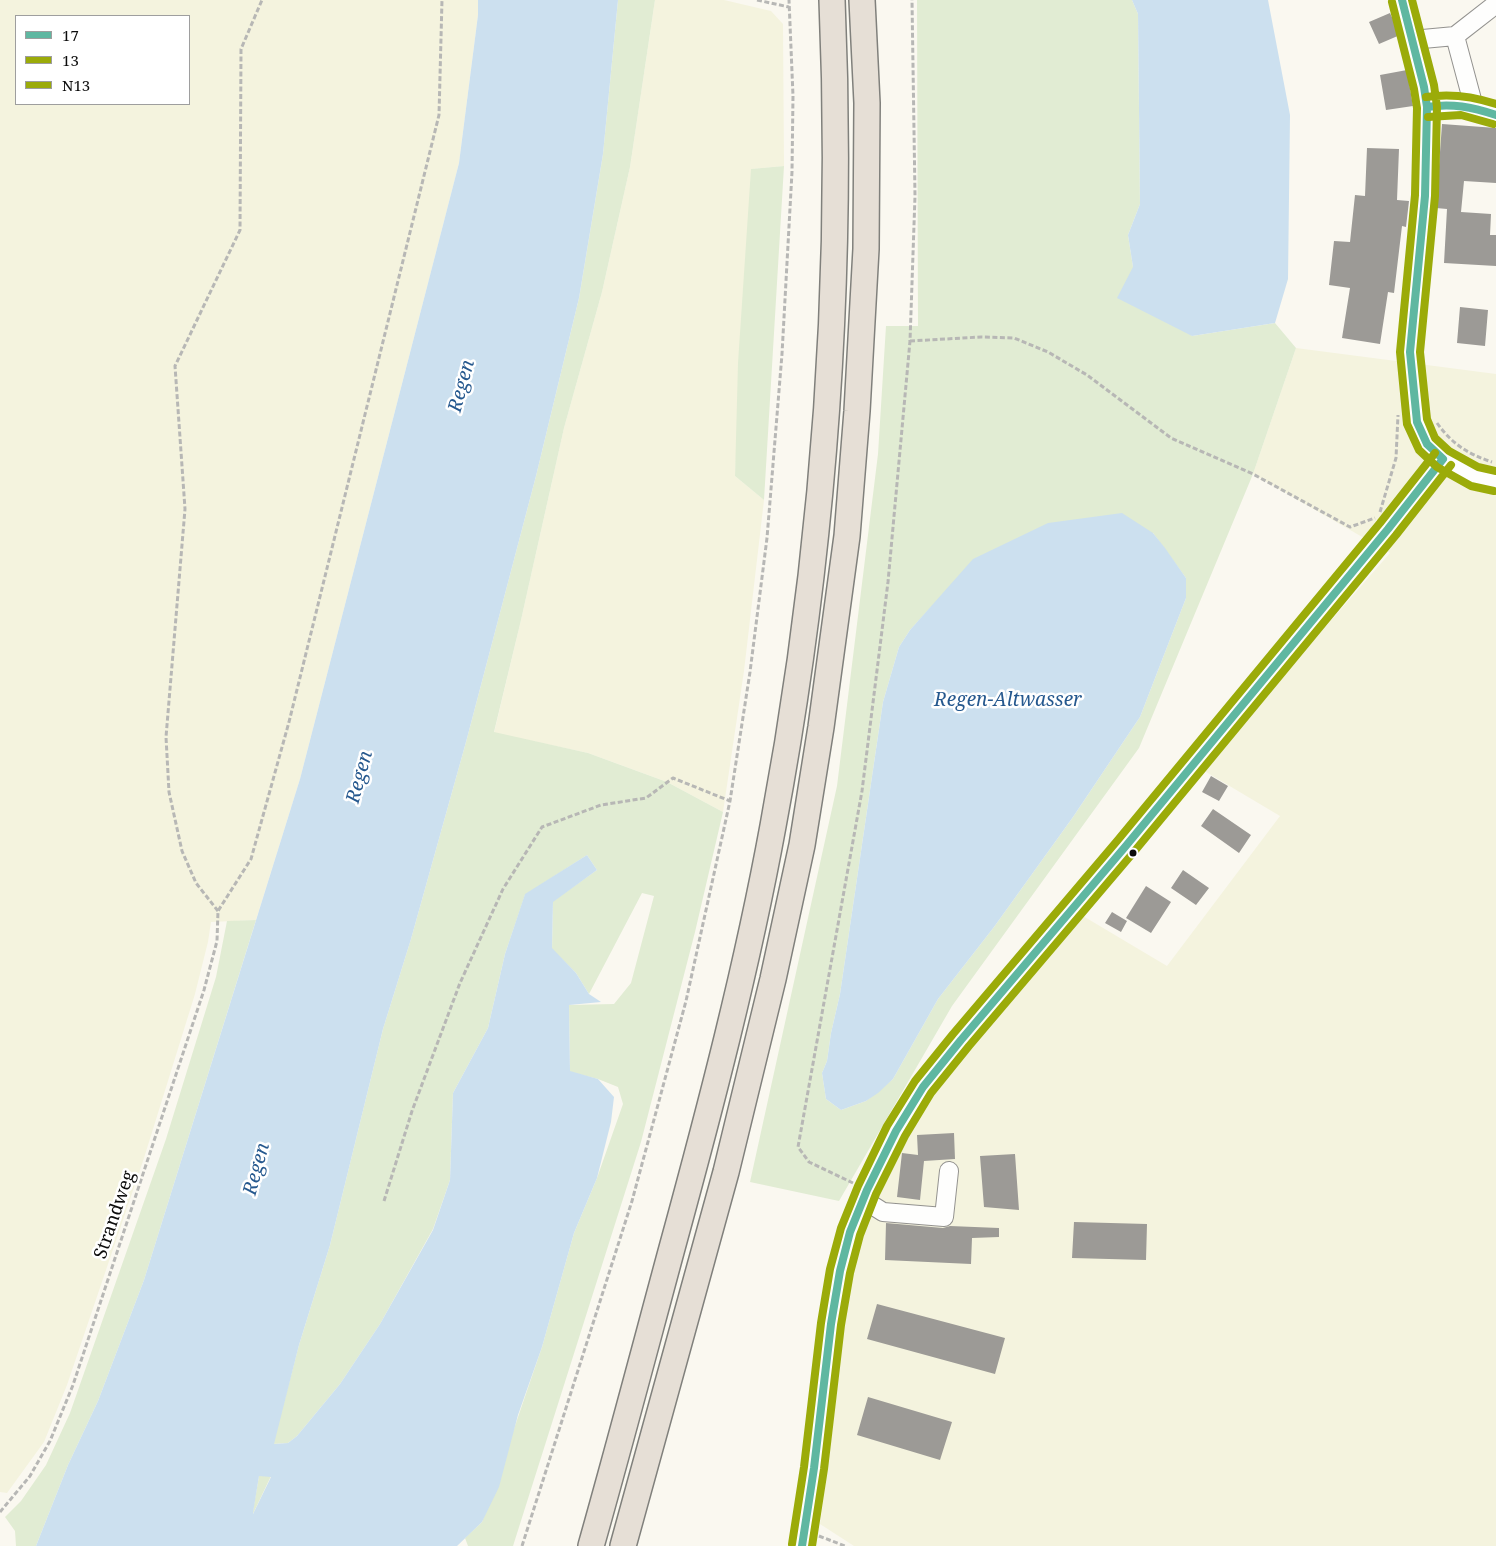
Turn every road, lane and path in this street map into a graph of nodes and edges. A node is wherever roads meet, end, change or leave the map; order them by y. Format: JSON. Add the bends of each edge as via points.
{"nodes":[{"id":1,"x":262,"y":0,"type":"edge"},
{"id":2,"x":442,"y":0,"type":"edge"},
{"id":3,"x":757,"y":0,"type":"edge"},
{"id":4,"x":789,"y":0,"type":"edge"},
{"id":5,"x":832,"y":0,"type":"edge"},
{"id":6,"x":862,"y":0,"type":"edge"},
{"id":7,"x":912,"y":0,"type":"edge"},
{"id":8,"x":1402,"y":0,"type":"edge"},
{"id":9,"x":1496,"y":4,"type":"edge"},
{"id":10,"x":789,"y":8,"type":"junction"},
{"id":11,"x":1455,"y":36,"type":"junction"},
{"id":12,"x":1412,"y":40,"type":"junction"},
{"id":13,"x":1427,"y":107,"type":"junction"},
{"id":14,"x":1474,"y":107,"type":"junction"},
{"id":15,"x":1496,"y":115,"type":"edge"},
{"id":16,"x":910,"y":341,"type":"junction"},
{"id":17,"x":1443,"y":459,"type":"junction"},
{"id":18,"x":1496,"y":481,"type":"edge"},
{"id":19,"x":1378,"y":517,"type":"dead end"},
{"id":20,"x":730,"y":801,"type":"junction"},
{"id":21,"x":218,"y":911,"type":"junction"},
{"id":22,"x":948,"y":1171,"type":"dead end"},
{"id":23,"x":865,"y":1195,"type":"junction"},
{"id":24,"x":384,"y":1201,"type":"dead end"},
{"id":25,"x":0,"y":1512,"type":"edge"},
{"id":26,"x":803,"y":1538,"type":"edge"},
{"id":27,"x":522,"y":1546,"type":"edge"},
{"id":28,"x":591,"y":1546,"type":"edge"},
{"id":29,"x":623,"y":1546,"type":"edge"},
{"id":30,"x":844,"y":1546,"type":"edge"}],
"edges":[{"from":1,"to":21,"type":"path","via":[[241,49],[240,230],[175,366],[186,509],[166,737],[169,792],[182,851],[196,883]]},
{"from":2,"to":21,"type":"path","via":[[439,114],[289,722],[251,858]]},
{"from":3,"to":10,"type":"path"},
{"from":4,"to":10,"type":"path"},
{"from":5,"to":28,"type":"highway","via":[[836,90],[835,243],[828,406],[817,531],[794,706],[742,976],[710,1108]]},
{"from":6,"to":29,"type":"highway","via":[[867,103],[866,240],[859,382],[847,536],[821,727],[802,846],[773,979],[726,1172]]},
{"from":7,"to":16,"type":"path","via":[[915,196]]},
{"from":8,"to":12,"type":"street"},
{"from":9,"to":11,"type":"street"},
{"from":10,"to":20,"type":"path","via":[[792,172],[782,354],[767,538]]},
{"from":11,"to":12,"type":"street"},
{"from":11,"to":14,"type":"street"},
{"from":12,"to":13,"type":"street"},
{"from":13,"to":14,"type":"street","via":[[1449,103]]},
{"from":13,"to":17,"type":"street","via":[[1425,196],[1410,352],[1417,422],[1427,444]]},
{"from":14,"to":15,"type":"street"},
{"from":16,"to":19,"type":"path","via":[[1014,338],[1048,352],[1087,375],[1171,438],[1253,474],[1350,527]]},
{"from":16,"to":23,"type":"path","via":[[888,582],[862,791],[798,1147],[809,1162]]},
{"from":17,"to":18,"type":"street","via":[[1474,477]]},
{"from":17,"to":23,"type":"street","via":[[923,1087],[896,1131]]},
{"from":20,"to":24,"type":"path","via":[[673,778],[646,798],[601,805],[542,827],[503,889],[460,983],[412,1111]]},
{"from":20,"to":27,"type":"path","via":[[686,1001],[632,1201]]},
{"from":21,"to":25,"type":"path","name":"Strandweg","via":[[217,940],[204,990],[73,1385],[50,1441],[30,1476]]},
{"from":22,"to":23,"type":"street","via":[[944,1217],[883,1212]]},
{"from":23,"to":26,"type":"street","via":[[850,1232],[840,1271]]},
{"from":26,"to":30,"type":"path"}]}
